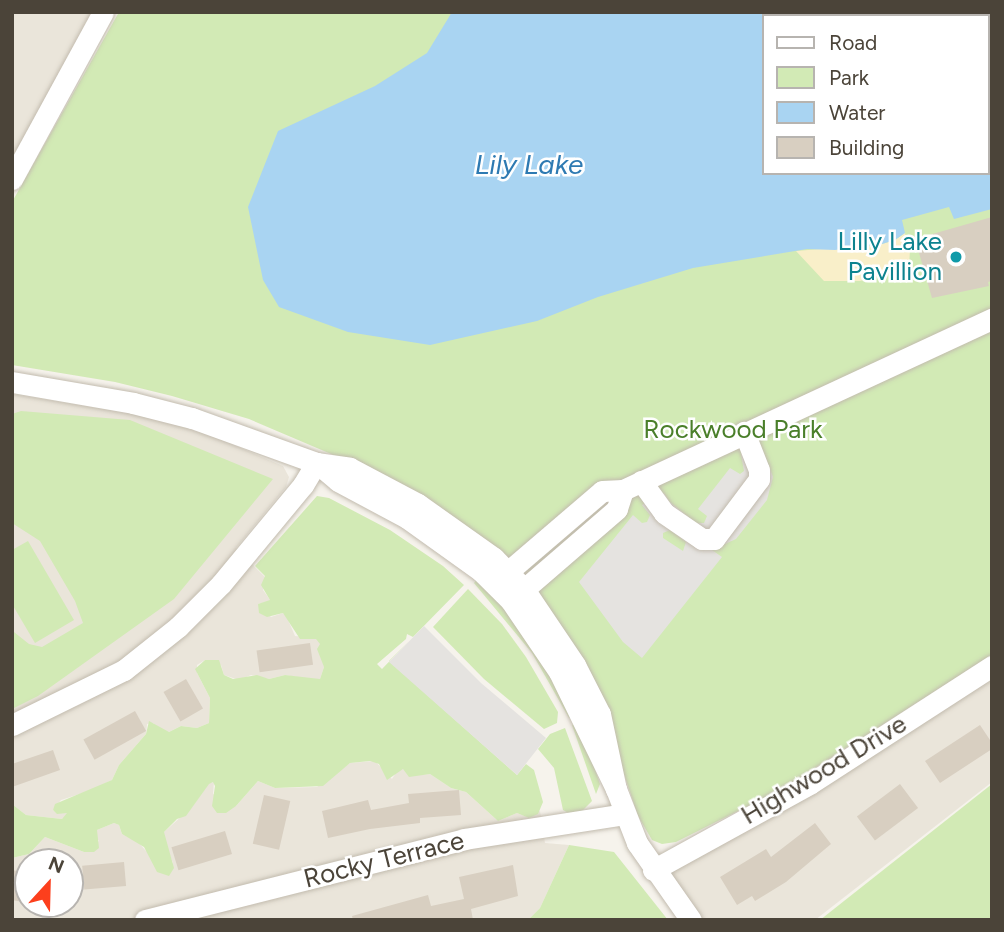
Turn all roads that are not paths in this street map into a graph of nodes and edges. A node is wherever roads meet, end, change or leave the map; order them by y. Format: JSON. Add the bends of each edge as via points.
{"nodes":[{"id":1,"x":103,"y":12,"type":"edge"},
{"id":2,"x":12,"y":179,"type":"edge"},
{"id":3,"x":992,"y":319,"type":"edge"},
{"id":4,"x":12,"y":382,"type":"edge"},
{"id":5,"x":744,"y":432,"type":"junction"},
{"id":6,"x":316,"y":463,"type":"junction"},
{"id":7,"x":632,"y":485,"type":"junction"},
{"id":8,"x":501,"y":577,"type":"junction"},
{"id":9,"x":518,"y":595,"type":"junction"},
{"id":10,"x":992,"y":666,"type":"edge"},
{"id":11,"x":12,"y":725,"type":"edge"},
{"id":12,"x":625,"y":814,"type":"junction"},
{"id":13,"x":653,"y":870,"type":"junction"},
{"id":14,"x":145,"y":920,"type":"edge"},
{"id":15,"x":691,"y":920,"type":"edge"}],
"edges":[{"from":1,"to":2,"type":"street"},
{"from":3,"to":5,"type":"street"},
{"from":4,"to":6,"type":"street","via":[[174,413]]},
{"from":5,"to":7,"type":"street"},
{"from":5,"to":7,"type":"street","via":[[759,479],[714,539],[702,539]]},
{"from":6,"to":8,"type":"street","via":[[350,468],[418,504]]},
{"from":6,"to":11,"type":"street","via":[[221,584],[178,627],[124,670]]},
{"from":7,"to":8,"type":"street","via":[[602,491]]},
{"from":7,"to":9,"type":"street","via":[[617,509]]},
{"from":8,"to":9,"type":"street"},
{"from":9,"to":12,"type":"street","via":[[575,665],[600,714]]},
{"from":10,"to":13,"type":"street","name":"Highwood Drive","via":[[811,783]]},
{"from":12,"to":13,"type":"street"},
{"from":12,"to":14,"type":"street","name":"Rocky Terrace","via":[[464,839]]},
{"from":13,"to":15,"type":"street"}]}
